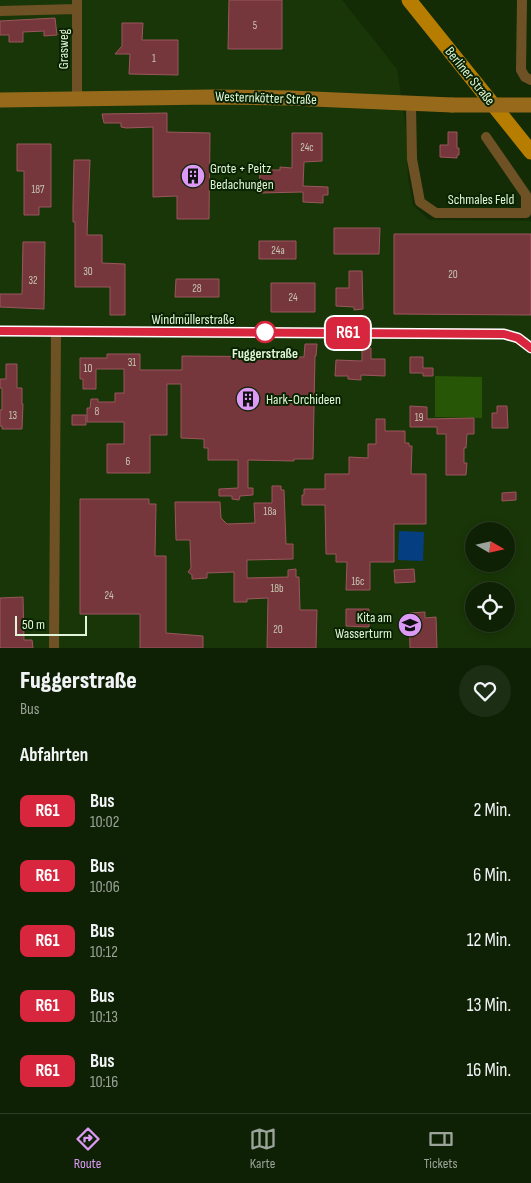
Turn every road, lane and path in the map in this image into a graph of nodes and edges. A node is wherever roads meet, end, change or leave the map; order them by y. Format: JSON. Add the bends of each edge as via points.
{"nodes":[{"id":1,"x":409,"y":0,"type":"edge"},
{"id":2,"x":522,"y":0,"type":"edge"},
{"id":3,"x":77,"y":5,"type":"edge"},
{"id":4,"x":0,"y":11,"type":"edge"},
{"id":5,"x":531,"y":80,"type":"edge"},
{"id":6,"x":77,"y":98,"type":"junction"},
{"id":7,"x":0,"y":100,"type":"edge"},
{"id":8,"x":411,"y":105,"type":"junction"},
{"id":9,"x":531,"y":105,"type":"edge"},
{"id":10,"x":486,"y":136,"type":"dead end"},
{"id":11,"x":531,"y":152,"type":"edge"},
{"id":12,"x":0,"y":331,"type":"edge"},
{"id":13,"x":56,"y":332,"type":"junction"},
{"id":14,"x":531,"y":348,"type":"edge"},
{"id":15,"x":54,"y":648,"type":"edge"}],
"edges":[{"from":1,"to":11,"type":"main road","name":"Berliner Straße"},
{"from":2,"to":5,"type":"street","via":[[521,70]]},
{"from":3,"to":4,"type":"street"},
{"from":3,"to":6,"type":"street","name":"Grasweg"},
{"from":6,"to":7,"type":"street","name":"Westernkötter Straße"},
{"from":6,"to":8,"type":"street","name":"Westernkötter Straße","via":[[290,98]]},
{"from":8,"to":9,"type":"street","name":"Westernkötter Straße","bridge":true},
{"from":8,"to":10,"type":"street","name":"Schmales Feld","via":[[412,159],[420,202],[436,213],[526,213],[526,195]]},
{"from":12,"to":13,"type":"street","name":"Windmüllerstraße"},
{"from":13,"to":14,"type":"street","name":"Windmüllerstraße","via":[[504,334],[518,338]]},
{"from":13,"to":15,"type":"street"}]}
